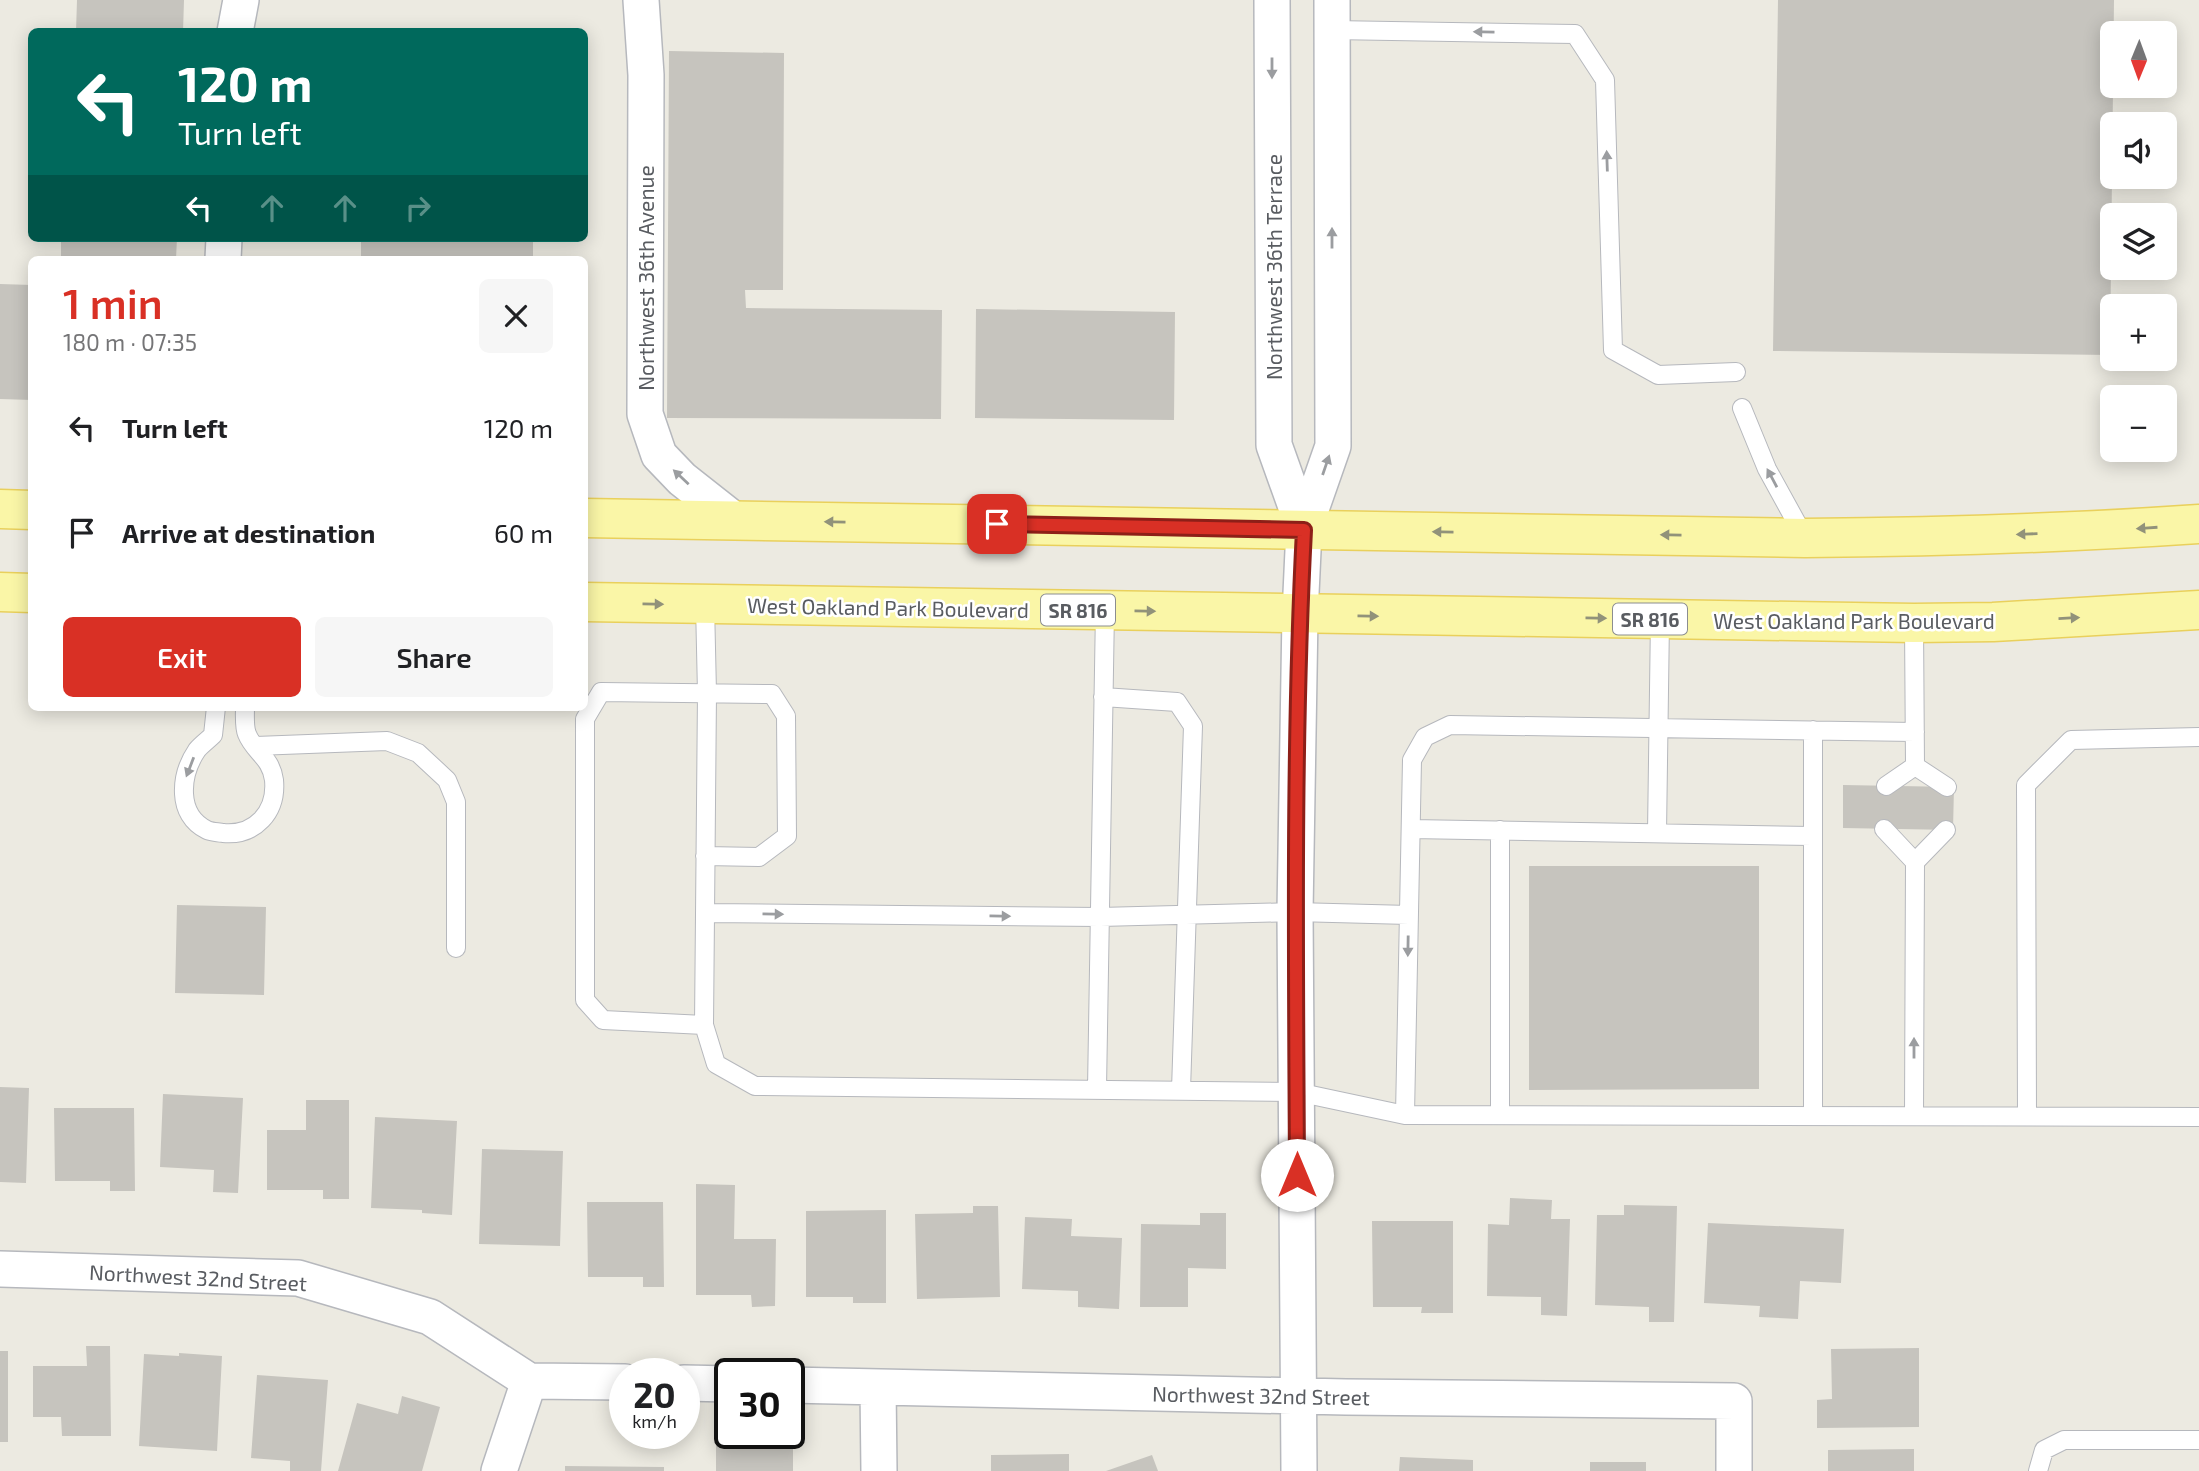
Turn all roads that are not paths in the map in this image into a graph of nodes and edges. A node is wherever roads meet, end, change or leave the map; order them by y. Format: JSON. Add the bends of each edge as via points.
{"nodes":[{"id":1,"x":241,"y":0,"type":"edge"},
{"id":2,"x":641,"y":0,"type":"edge"},
{"id":3,"x":1272,"y":0,"type":"edge"},
{"id":4,"x":1332,"y":15,"type":"edge"},
{"id":5,"x":236,"y":28,"type":"edge"},
{"id":6,"x":1736,"y":372,"type":"dead end"},
{"id":7,"x":1742,"y":408,"type":"dead end"},
{"id":8,"x":0,"y":509,"type":"edge"},
{"id":9,"x":28,"y":510,"type":"edge"},
{"id":10,"x":588,"y":518,"type":"edge"},
{"id":11,"x":734,"y":520,"type":"junction"},
{"id":12,"x":2199,"y":524,"type":"edge"},
{"id":13,"x":1304,"y":530,"type":"junction"},
{"id":14,"x":1805,"y":538,"type":"junction"},
{"id":15,"x":0,"y":592,"type":"edge"},
{"id":16,"x":28,"y":593,"type":"edge"},
{"id":17,"x":588,"y":603,"type":"edge"},
{"id":18,"x":705,"y":604,"type":"junction"},
{"id":19,"x":1105,"y":610,"type":"junction"},
{"id":20,"x":2199,"y":610,"type":"edge"},
{"id":21,"x":1300,"y":615,"type":"junction"},
{"id":22,"x":1660,"y":619,"type":"junction"},
{"id":23,"x":1914,"y":623,"type":"junction"},
{"id":24,"x":707,"y":693,"type":"junction"},
{"id":25,"x":1103,"y":697,"type":"junction"},
{"id":26,"x":216,"y":711,"type":"edge"},
{"id":27,"x":245,"y":711,"type":"edge"},
{"id":28,"x":1658,"y":727,"type":"junction"},
{"id":29,"x":1813,"y":730,"type":"junction"},
{"id":30,"x":1915,"y":732,"type":"junction"},
{"id":31,"x":2199,"y":737,"type":"edge"},
{"id":32,"x":256,"y":746,"type":"junction"},
{"id":33,"x":1915,"y":766,"type":"junction"},
{"id":34,"x":1886,"y":786,"type":"dead end"},
{"id":35,"x":1906,"y":786,"type":"dead end"},
{"id":36,"x":1926,"y":787,"type":"dead end"},
{"id":37,"x":1947,"y":787,"type":"dead end"},
{"id":38,"x":1411,"y":829,"type":"junction"},
{"id":39,"x":1884,"y":829,"type":"dead end"},
{"id":40,"x":1904,"y":829,"type":"dead end"},
{"id":41,"x":1926,"y":829,"type":"dead end"},
{"id":42,"x":1946,"y":830,"type":"dead end"},
{"id":43,"x":1500,"y":831,"type":"junction"},
{"id":44,"x":1657,"y":833,"type":"junction"},
{"id":45,"x":1812,"y":836,"type":"junction"},
{"id":46,"x":705,"y":856,"type":"junction"},
{"id":47,"x":1915,"y":862,"type":"junction"},
{"id":48,"x":1295,"y":912,"type":"junction"},
{"id":49,"x":705,"y":913,"type":"junction"},
{"id":50,"x":1186,"y":915,"type":"junction"},
{"id":51,"x":1409,"y":915,"type":"junction"},
{"id":52,"x":1100,"y":917,"type":"junction"},
{"id":53,"x":456,"y":948,"type":"dead end"},
{"id":54,"x":704,"y":1025,"type":"junction"},
{"id":55,"x":1097,"y":1089,"type":"junction"},
{"id":56,"x":1181,"y":1090,"type":"junction"},
{"id":57,"x":1297,"y":1092,"type":"junction"},
{"id":58,"x":1405,"y":1115,"type":"junction"},
{"id":59,"x":1500,"y":1115,"type":"junction"},
{"id":60,"x":1813,"y":1116,"type":"junction"},
{"id":61,"x":1914,"y":1116,"type":"junction"},
{"id":62,"x":2028,"y":1116,"type":"junction"},
{"id":63,"x":2199,"y":1117,"type":"edge"},
{"id":64,"x":0,"y":1269,"type":"edge"},
{"id":65,"x":529,"y":1381,"type":"junction"},
{"id":66,"x":609,"y":1382,"type":"edge"},
{"id":67,"x":805,"y":1385,"type":"edge"},
{"id":68,"x":878,"y":1387,"type":"junction"},
{"id":69,"x":1298,"y":1396,"type":"junction"},
{"id":70,"x":2199,"y":1440,"type":"edge"},
{"id":71,"x":499,"y":1471,"type":"edge"},
{"id":72,"x":879,"y":1471,"type":"edge"},
{"id":73,"x":1299,"y":1471,"type":"edge"},
{"id":74,"x":1734,"y":1471,"type":"edge"},
{"id":75,"x":2038,"y":1471,"type":"edge"}],
"edges":[{"from":1,"to":5,"type":"street"},
{"from":11,"to":2,"type":"street","name":"Northwest 36th Avenue","one_way":true,"via":[[659,455],[645,414],[646,75]]},
{"from":3,"to":13,"type":"street","name":"Northwest 36th Terrace","one_way":true,"via":[[1274,445]]},
{"from":6,"to":4,"type":"lane","one_way":true,"via":[[1658,375],[1613,350],[1605,80],[1575,34]]},
{"from":13,"to":4,"type":"street","name":"Northwest 36th Terrace","one_way":true,"via":[[1333,446]]},
{"from":14,"to":7,"type":"lane","one_way":true,"via":[[1767,469]]},
{"from":8,"to":9,"type":"main road"},
{"from":10,"to":11,"type":"main road"},
{"from":13,"to":11,"type":"main road","one_way":true},
{"from":12,"to":14,"type":"main road","one_way":true,"via":[[1938,537]]},
{"from":14,"to":13,"type":"main road","one_way":true},
{"from":13,"to":21,"type":"street","name":"Northwest 36th Terrace"},
{"from":15,"to":16,"type":"main road"},
{"from":17,"to":18,"type":"main road","name":"West Oakland Park Boulevard","number":"SR 816","one_way":true},
{"from":18,"to":19,"type":"main road","name":"West Oakland Park Boulevard","number":"SR 816"},
{"from":18,"to":24,"type":"lane"},
{"from":19,"to":21,"type":"main road","name":"West Oakland Park Boulevard","number":"SR 816","one_way":true},
{"from":19,"to":25,"type":"lane"},
{"from":23,"to":20,"type":"main road","name":"West Oakland Park Boulevard","number":"SR 816","one_way":true},
{"from":21,"to":22,"type":"main road","name":"West Oakland Park Boulevard","number":"SR 816","one_way":true},
{"from":21,"to":48,"type":"street","name":"Northwest 36th Terrace"},
{"from":22,"to":23,"type":"main road","name":"West Oakland Park Boulevard","number":"SR 816"},
{"from":22,"to":28,"type":"lane"},
{"from":23,"to":30,"type":"lane"},
{"from":24,"to":46,"type":"lane"},
{"from":24,"to":46,"type":"lane","via":[[772,694],[786,716],[787,836],[759,857]]},
{"from":24,"to":54,"type":"lane","via":[[601,692],[585,719],[585,1000],[603,1020]]},
{"from":25,"to":50,"type":"lane","via":[[1177,702],[1193,726]]},
{"from":25,"to":52,"type":"lane"},
{"from":26,"to":32,"type":"lane","one_way":true,"via":[[213,736],[198,749],[183,791],[187,809],[208,831],[235,834],[258,825],[271,805],[274,780],[268,760]]},
{"from":27,"to":32,"type":"lane","via":[[247,734]]},
{"from":28,"to":29,"type":"lane"},
{"from":28,"to":38,"type":"lane","via":[[1450,725],[1425,737],[1412,760]]},
{"from":28,"to":44,"type":"lane"},
{"from":29,"to":30,"type":"lane"},
{"from":29,"to":45,"type":"lane"},
{"from":30,"to":33,"type":"lane"},
{"from":31,"to":62,"type":"lane","via":[[2071,740],[2026,785]]},
{"from":32,"to":53,"type":"lane","via":[[387,741],[418,753],[447,780],[456,802]]},
{"from":33,"to":34,"type":"lane"},
{"from":33,"to":35,"type":"lane"},
{"from":33,"to":36,"type":"lane"},
{"from":33,"to":37,"type":"lane"},
{"from":38,"to":43,"type":"lane"},
{"from":38,"to":51,"type":"lane"},
{"from":39,"to":47,"type":"lane"},
{"from":40,"to":47,"type":"lane"},
{"from":41,"to":47,"type":"lane"},
{"from":42,"to":47,"type":"lane"},
{"from":43,"to":44,"type":"lane"},
{"from":43,"to":59,"type":"lane"},
{"from":44,"to":45,"type":"lane"},
{"from":45,"to":60,"type":"lane"},
{"from":46,"to":49,"type":"lane"},
{"from":61,"to":47,"type":"lane","one_way":true},
{"from":48,"to":50,"type":"lane"},
{"from":48,"to":51,"type":"lane"},
{"from":48,"to":57,"type":"street","name":"Northwest 36th Terrace"},
{"from":49,"to":52,"type":"lane","one_way":true},
{"from":49,"to":54,"type":"lane"},
{"from":50,"to":52,"type":"lane"},
{"from":50,"to":56,"type":"lane"},
{"from":51,"to":58,"type":"lane","one_way":true},
{"from":52,"to":55,"type":"lane"},
{"from":54,"to":55,"type":"lane","via":[[716,1064],[755,1086]]},
{"from":55,"to":56,"type":"lane"},
{"from":56,"to":57,"type":"lane"},
{"from":57,"to":58,"type":"lane"},
{"from":57,"to":69,"type":"street","name":"Northwest 36th Terrace"},
{"from":58,"to":59,"type":"lane"},
{"from":59,"to":60,"type":"lane"},
{"from":60,"to":61,"type":"lane"},
{"from":61,"to":62,"type":"lane"},
{"from":62,"to":63,"type":"lane"},
{"from":64,"to":65,"type":"street","name":"Northwest 32nd Street","via":[[298,1278],[430,1317]]},
{"from":65,"to":66,"type":"street"},
{"from":65,"to":71,"type":"street"},
{"from":67,"to":68,"type":"street","name":"Northwest 32nd Street"},
{"from":68,"to":69,"type":"street","name":"Northwest 32nd Street"},
{"from":68,"to":72,"type":"street"},
{"from":69,"to":73,"type":"street","name":"Northwest 36th Terrace"},
{"from":69,"to":74,"type":"street","name":"Northwest 32nd Street","via":[[1734,1401]]},
{"from":70,"to":75,"type":"lane","via":[[2064,1440],[2044,1450]]}]}
